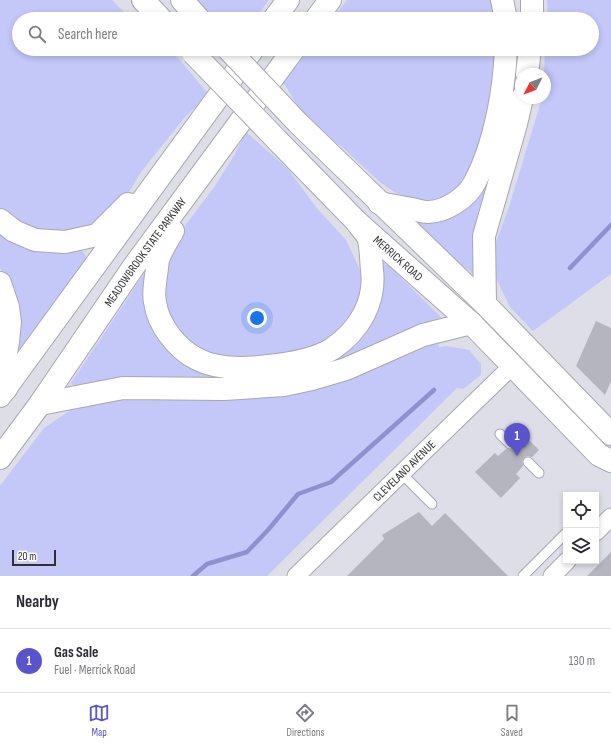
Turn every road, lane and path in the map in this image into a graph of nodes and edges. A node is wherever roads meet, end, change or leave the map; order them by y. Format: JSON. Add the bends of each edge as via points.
{"nodes":[{"id":1,"x":143,"y":0,"type":"edge"},
{"id":2,"x":182,"y":0,"type":"edge"},
{"id":3,"x":288,"y":0,"type":"edge"},
{"id":4,"x":330,"y":0,"type":"edge"},
{"id":5,"x":502,"y":0,"type":"edge"},
{"id":6,"x":532,"y":0,"type":"edge"},
{"id":7,"x":154,"y":12,"type":"edge"},
{"id":8,"x":193,"y":12,"type":"edge"},
{"id":9,"x":279,"y":12,"type":"edge"},
{"id":10,"x":321,"y":12,"type":"edge"},
{"id":11,"x":505,"y":12,"type":"edge"},
{"id":12,"x":532,"y":12,"type":"edge"},
{"id":13,"x":197,"y":56,"type":"edge"},
{"id":14,"x":235,"y":56,"type":"edge"},
{"id":15,"x":248,"y":56,"type":"edge"},
{"id":16,"x":289,"y":56,"type":"edge"},
{"id":17,"x":506,"y":56,"type":"edge"},
{"id":18,"x":529,"y":56,"type":"edge"},
{"id":19,"x":528,"y":68,"type":"edge"},
{"id":20,"x":521,"y":104,"type":"edge"},
{"id":21,"x":171,"y":164,"type":"junction"},
{"id":22,"x":197,"y":181,"type":"junction"},
{"id":23,"x":379,"y":203,"type":"junction"},
{"id":24,"x":0,"y":220,"type":"edge"},
{"id":25,"x":357,"y":222,"type":"junction"},
{"id":26,"x":0,"y":283,"type":"edge"},
{"id":27,"x":485,"y":304,"type":"junction"},
{"id":28,"x":470,"y":323,"type":"junction"},
{"id":29,"x":512,"y":366,"type":"junction"},
{"id":30,"x":3,"y":393,"type":"edge"},
{"id":31,"x":40,"y":404,"type":"junction"},
{"id":32,"x":500,"y":434,"type":"dead end"},
{"id":33,"x":611,"y":434,"type":"edge"},
{"id":34,"x":510,"y":444,"type":"dead end"},
{"id":35,"x":0,"y":458,"type":"edge"},
{"id":36,"x":611,"y":461,"type":"edge"},
{"id":37,"x":528,"y":462,"type":"dead end"},
{"id":38,"x":401,"y":473,"type":"junction"},
{"id":39,"x":539,"y":473,"type":"dead end"},
{"id":40,"x":432,"y":504,"type":"dead end"},
{"id":41,"x":611,"y":517,"type":"edge"},
{"id":42,"x":599,"y":529,"type":"edge"},
{"id":43,"x":563,"y":536,"type":"edge"},
{"id":44,"x":564,"y":564,"type":"edge"},
{"id":45,"x":296,"y":576,"type":"edge"},
{"id":46,"x":522,"y":576,"type":"edge"},
{"id":47,"x":552,"y":576,"type":"edge"}],
"edges":[{"from":1,"to":7,"type":"main road"},
{"from":2,"to":8,"type":"main road"},
{"from":3,"to":9,"type":"main road"},
{"from":4,"to":10,"type":"main road"},
{"from":5,"to":11,"type":"main road"},
{"from":6,"to":12,"type":"main road"},
{"from":13,"to":25,"type":"main road","name":"MERRICK ROAD","bridge":true},
{"from":14,"to":23,"type":"main road","bridge":true},
{"from":15,"to":21,"type":"main road"},
{"from":16,"to":22,"type":"main road","name":"MEADOWBROOK STATE PARKWAY"},
{"from":17,"to":23,"type":"main road","via":[[501,99],[490,144],[475,183],[462,198],[442,209],[427,212]]},
{"from":18,"to":19,"type":"main road"},
{"from":20,"to":27,"type":"main road","via":[[484,236]]},
{"from":21,"to":24,"type":"main road","via":[[96,234],[65,242],[35,240],[14,231]]},
{"from":21,"to":30,"type":"main road"},
{"from":22,"to":25,"type":"main road","via":[[158,260],[155,304],[160,321],[183,350],[197,359],[221,367],[252,368],[316,356],[331,349],[351,333],[361,321],[370,302],[373,278],[368,237]]},
{"from":22,"to":31,"type":"main road","name":"MEADOWBROOK STATE PARKWAY","via":[[134,266]]},
{"from":23,"to":27,"type":"main road"},
{"from":25,"to":28,"type":"main road","name":"MERRICK ROAD"},
{"from":26,"to":30,"type":"main road","via":[[10,322]]},
{"from":27,"to":33,"type":"main road"},
{"from":28,"to":29,"type":"main road","name":"MERRICK ROAD"},
{"from":28,"to":31,"type":"main road","via":[[423,335],[346,369],[284,385],[224,389],[123,388]]},
{"from":29,"to":36,"type":"main road","name":"MERRICK ROAD","via":[[599,455]]},
{"from":29,"to":38,"type":"street","name":"CLEVELAND AVENUE"},
{"from":31,"to":35,"type":"main road","name":"MEADOWBROOK STATE PARKWAY"},
{"from":32,"to":34,"type":"lane"},
{"from":37,"to":39,"type":"lane"},
{"from":38,"to":40,"type":"lane"},
{"from":38,"to":45,"type":"street","name":"CLEVELAND AVENUE"},
{"from":41,"to":42,"type":"street"},
{"from":43,"to":46,"type":"lane"},
{"from":44,"to":47,"type":"street"}]}
